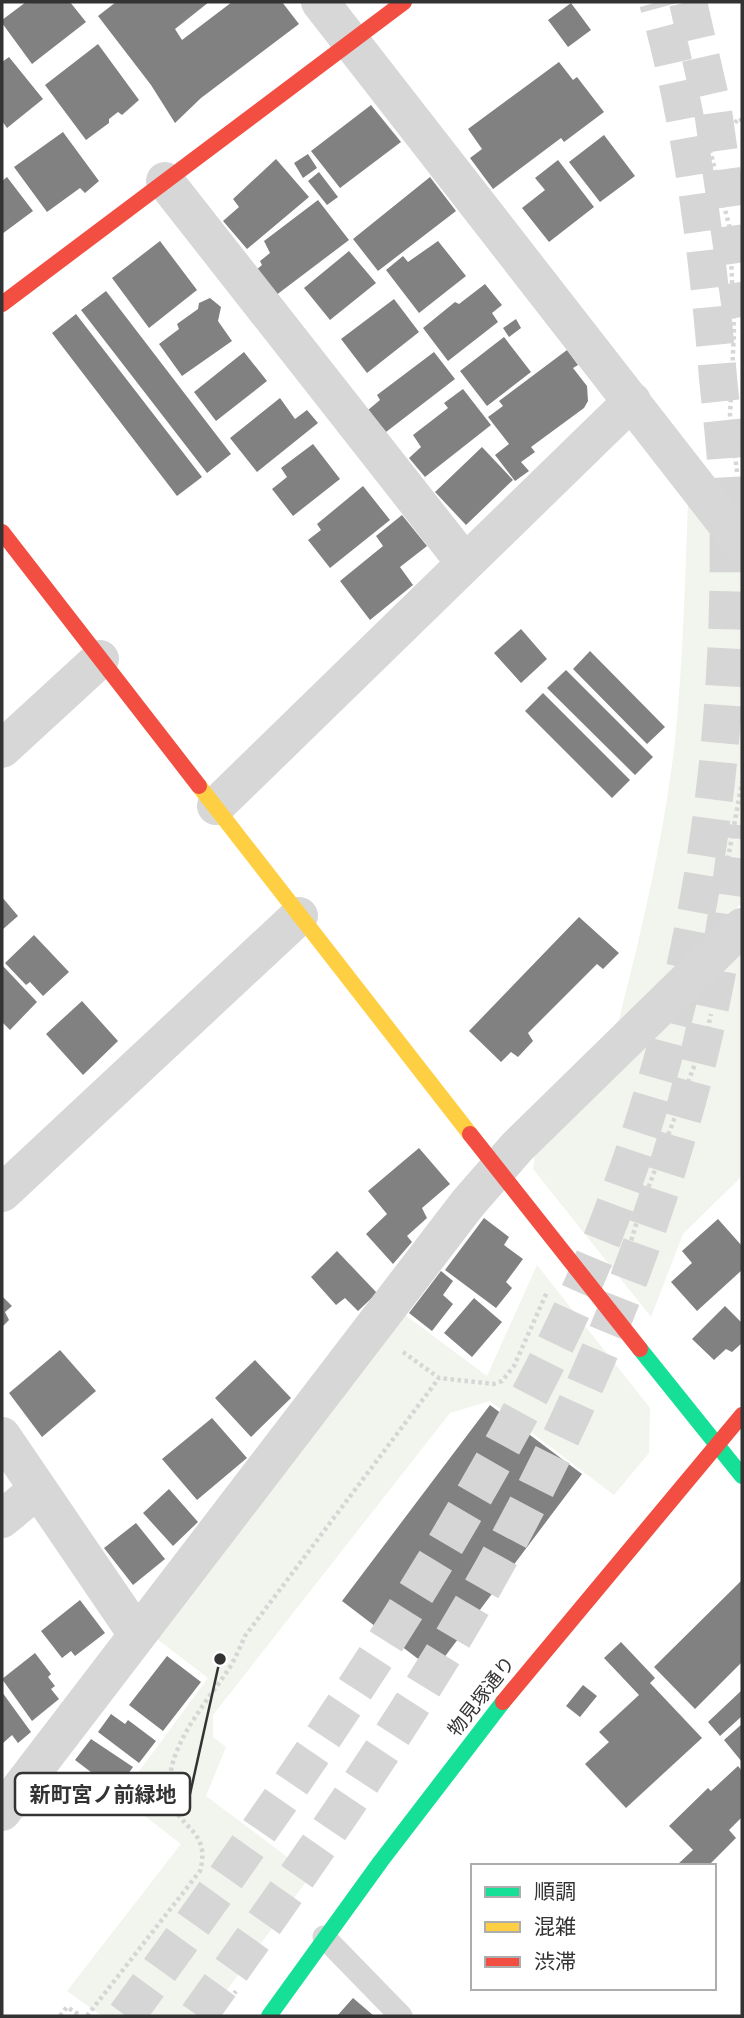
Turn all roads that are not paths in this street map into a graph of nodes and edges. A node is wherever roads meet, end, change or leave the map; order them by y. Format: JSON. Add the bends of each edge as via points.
{"nodes":[{"id":1,"x":320,"y":2,"type":"edge"},
{"id":2,"x":404,"y":2,"type":"edge"},
{"id":3,"x":352,"y":43,"type":"junction"},
{"id":4,"x":165,"y":181,"type":"junction"},
{"id":5,"x":2,"y":304,"type":"edge"},
{"id":6,"x":632,"y":401,"type":"junction"},
{"id":7,"x":2,"y":532,"type":"edge"},
{"id":8,"x":742,"y":544,"type":"edge"},
{"id":9,"x":465,"y":563,"type":"junction"},
{"id":10,"x":100,"y":659,"type":"junction"},
{"id":11,"x":2,"y":749,"type":"edge"},
{"id":12,"x":216,"y":806,"type":"junction"},
{"id":13,"x":299,"y":916,"type":"junction"},
{"id":14,"x":732,"y":937,"type":"edge"},
{"id":15,"x":497,"y":1169,"type":"junction"},
{"id":16,"x":2,"y":1193,"type":"edge"},
{"id":17,"x":742,"y":1415,"type":"edge"},
{"id":18,"x":2,"y":1436,"type":"edge"},
{"id":19,"x":716,"y":1445,"type":"junction"},
{"id":20,"x":742,"y":1476,"type":"edge"},
{"id":21,"x":38,"y":1489,"type":"junction"},
{"id":22,"x":2,"y":1519,"type":"edge"},
{"id":23,"x":136,"y":1633,"type":"junction"},
{"id":24,"x":2,"y":1812,"type":"edge"},
{"id":25,"x":324,"y":1937,"type":"junction"},
{"id":26,"x":269,"y":2016,"type":"edge"},
{"id":27,"x":401,"y":2016,"type":"edge"}],
"edges":[{"from":1,"to":3,"type":"street"},
{"from":2,"to":3,"type":"street"},
{"from":3,"to":4,"type":"street"},
{"from":3,"to":6,"type":"street"},
{"from":4,"to":5,"type":"street"},
{"from":4,"to":9,"type":"street"},
{"from":6,"to":8,"type":"street"},
{"from":6,"to":9,"type":"street"},
{"from":7,"to":10,"type":"street"},
{"from":9,"to":12,"type":"street"},
{"from":10,"to":11,"type":"street"},
{"from":10,"to":12,"type":"street"},
{"from":12,"to":13,"type":"street"},
{"from":13,"to":15,"type":"street"},
{"from":13,"to":16,"type":"street"},
{"from":14,"to":15,"type":"street"},
{"from":15,"to":19,"type":"street"},
{"from":15,"to":23,"type":"street"},
{"from":17,"to":19,"type":"street","name":"物見塚通り"},
{"from":18,"to":21,"type":"street"},
{"from":19,"to":20,"type":"street"},
{"from":19,"to":25,"type":"street","name":"物見塚通り","via":[[534,1662]]},
{"from":21,"to":22,"type":"street"},
{"from":21,"to":23,"type":"street"},
{"from":23,"to":24,"type":"street"},
{"from":25,"to":26,"type":"street","name":"物見塚通り"},
{"from":25,"to":27,"type":"lane"}]}
